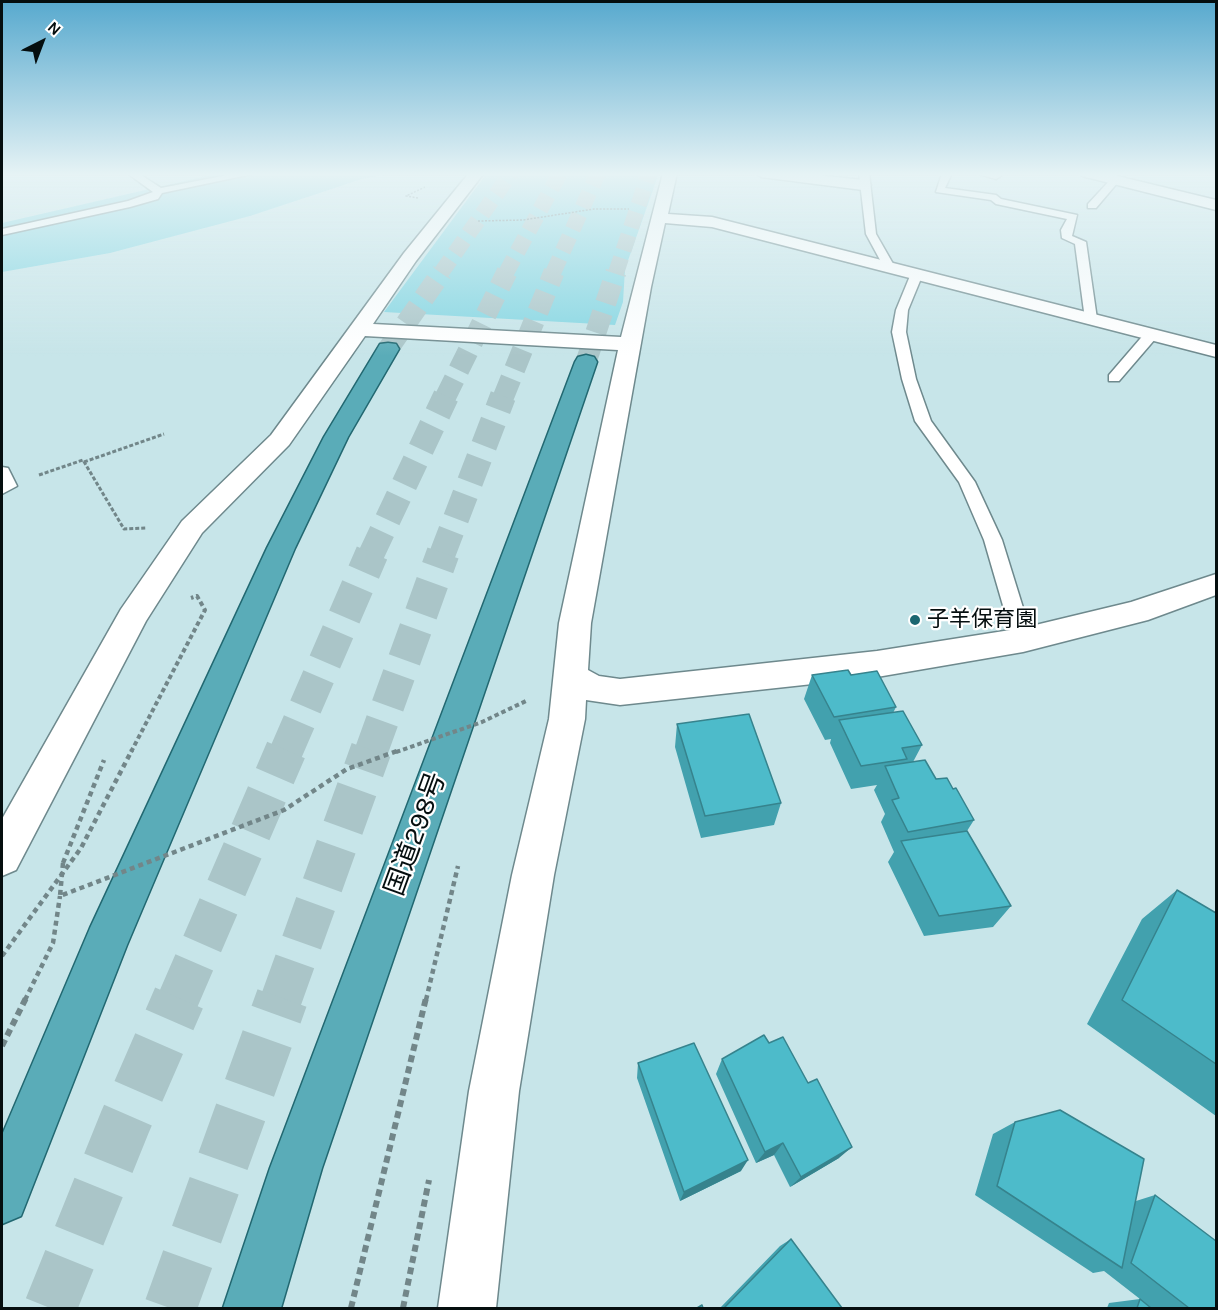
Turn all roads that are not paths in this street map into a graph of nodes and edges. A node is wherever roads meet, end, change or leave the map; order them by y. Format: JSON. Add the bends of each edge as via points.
{"nodes":[{"id":1,"x":433,"y":234,"type":"edge"},
{"id":2,"x":654,"y":234,"type":"edge"},
{"id":3,"x":758,"y":234,"type":"edge"},
{"id":4,"x":871,"y":234,"type":"edge"},
{"id":5,"x":1067,"y":234,"type":"edge"},
{"id":6,"x":890,"y":269,"type":"junction"},
{"id":7,"x":916,"y":276,"type":"junction"},
{"id":8,"x":1091,"y":320,"type":"junction"},
{"id":9,"x":1151,"y":335,"type":"junction"},
{"id":10,"x":374,"y":339,"type":"junction"},
{"id":11,"x":631,"y":344,"type":"junction"},
{"id":12,"x":1216,"y":351,"type":"edge"},
{"id":13,"x":586,"y":362,"type":"tunnel mouth"},
{"id":14,"x":1114,"y":378,"type":"dead end"},
{"id":15,"x":1216,"y":584,"type":"edge"},
{"id":16,"x":1023,"y":640,"type":"junction"},
{"id":17,"x":570,"y":675,"type":"junction"},
{"id":18,"x":2,"y":857,"type":"edge"},
{"id":19,"x":2,"y":1197,"type":"edge"},
{"id":20,"x":252,"y":1308,"type":"edge"},
{"id":21,"x":467,"y":1308,"type":"edge"}],
"edges":[{"from":1,"to":10,"type":"street"},
{"from":2,"to":11,"type":"street"},
{"from":3,"to":6,"type":"street"},
{"from":4,"to":6,"type":"lane"},
{"from":5,"to":8,"type":"lane","via":[[1067,238],[1080,242]]},
{"from":6,"to":7,"type":"street"},
{"from":7,"to":8,"type":"street"},
{"from":7,"to":16,"type":"lane","via":[[902,310],[899,332],[909,379],[923,421],[967,482],[993,540]]},
{"from":8,"to":9,"type":"street"},
{"from":9,"to":12,"type":"street"},
{"from":9,"to":14,"type":"lane"},
{"from":10,"to":11,"type":"street"},
{"from":10,"to":18,"type":"street","via":[[192,527],[132,617]]},
{"from":10,"to":19,"type":"highway","via":[[336,437],[281,548],[106,943]]},
{"from":11,"to":17,"type":"street","via":[[575,623]]},
{"from":13,"to":20,"type":"highway","name":"国道298号","via":[[296,1168]]},
{"from":15,"to":16,"type":"street","via":[[1137,612]]},
{"from":16,"to":17,"type":"street","via":[[877,664],[620,692],[592,689]]},
{"from":17,"to":21,"type":"street","via":[[567,718],[533,874],[495,1091]]}]}
